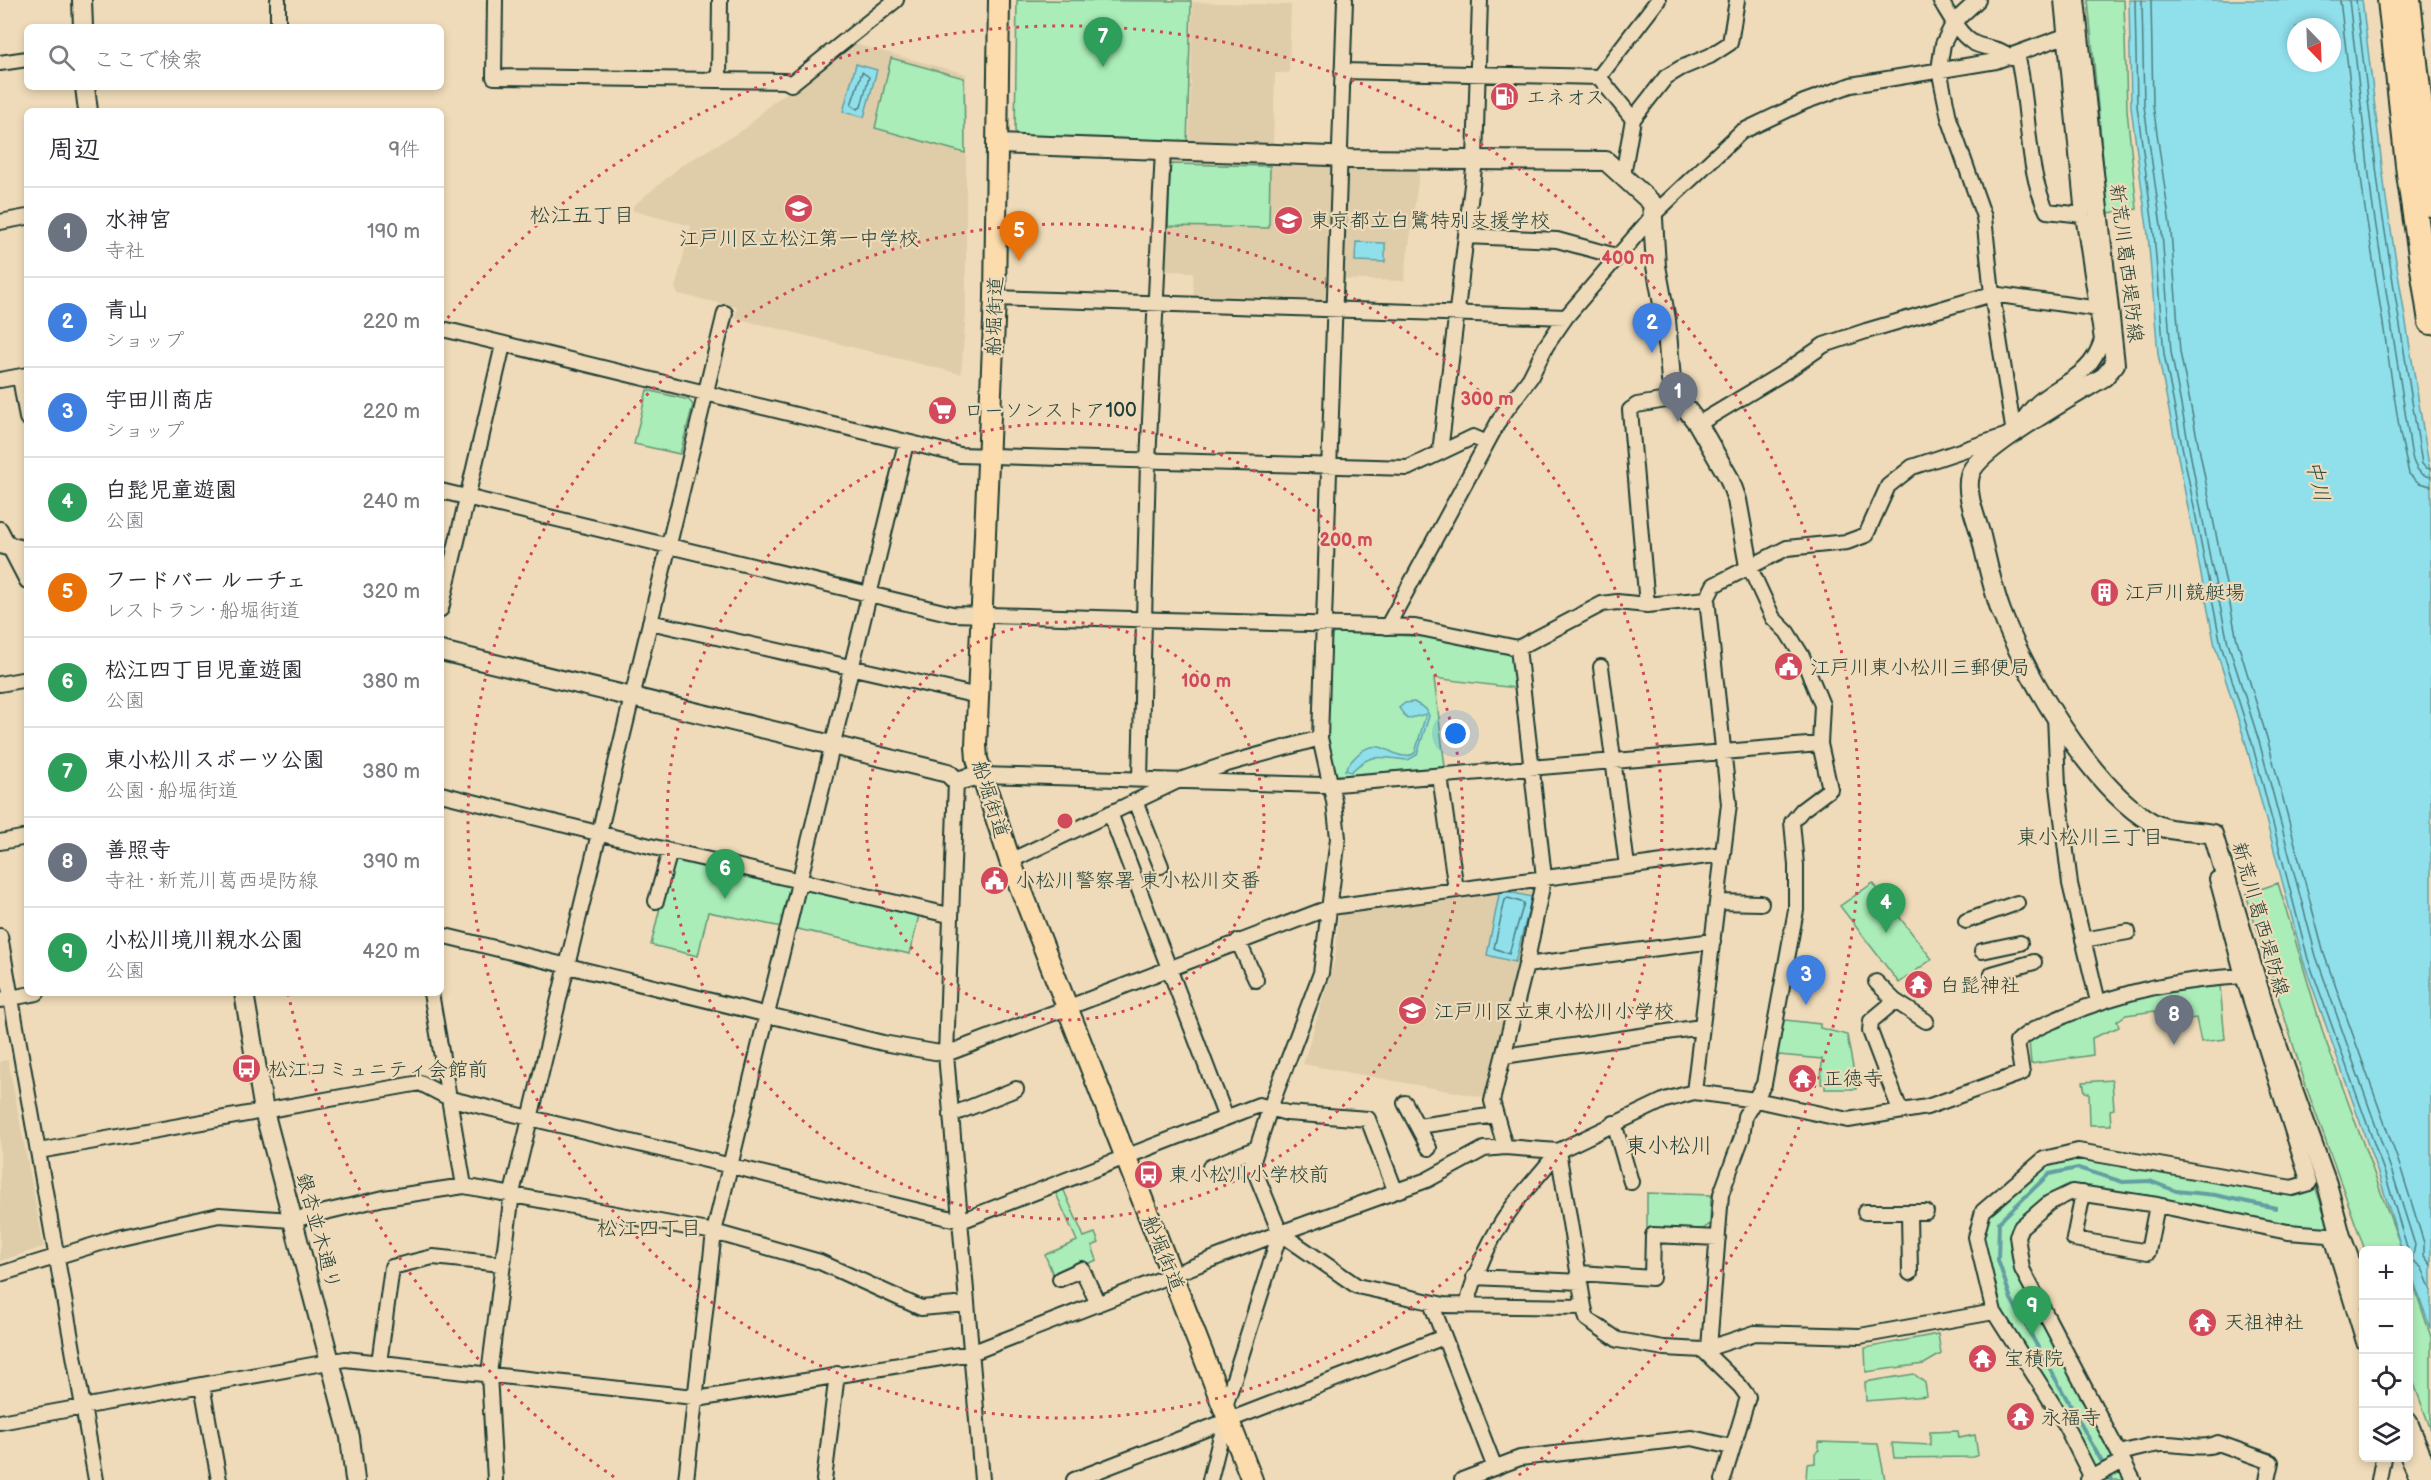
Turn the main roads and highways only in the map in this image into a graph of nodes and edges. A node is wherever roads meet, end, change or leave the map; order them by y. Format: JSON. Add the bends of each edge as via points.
{"nodes":[{"id":1,"x":999,"y":0,"type":"edge"},
{"id":2,"x":2390,"y":0,"type":"edge"},
{"id":3,"x":2408,"y":0,"type":"edge"},
{"id":4,"x":2431,"y":204,"type":"edge"},
{"id":5,"x":2431,"y":322,"type":"edge"},
{"id":6,"x":1252,"y":1480,"type":"edge"}],
"edges":[{"from":1,"to":6,"type":"main road","name":"船堀街道","via":[[995,298],[976,746],[981,775],[1010,861]]},
{"from":2,"to":5,"type":"highway","via":[[2409,174]]},
{"from":3,"to":4,"type":"highway"}]}
